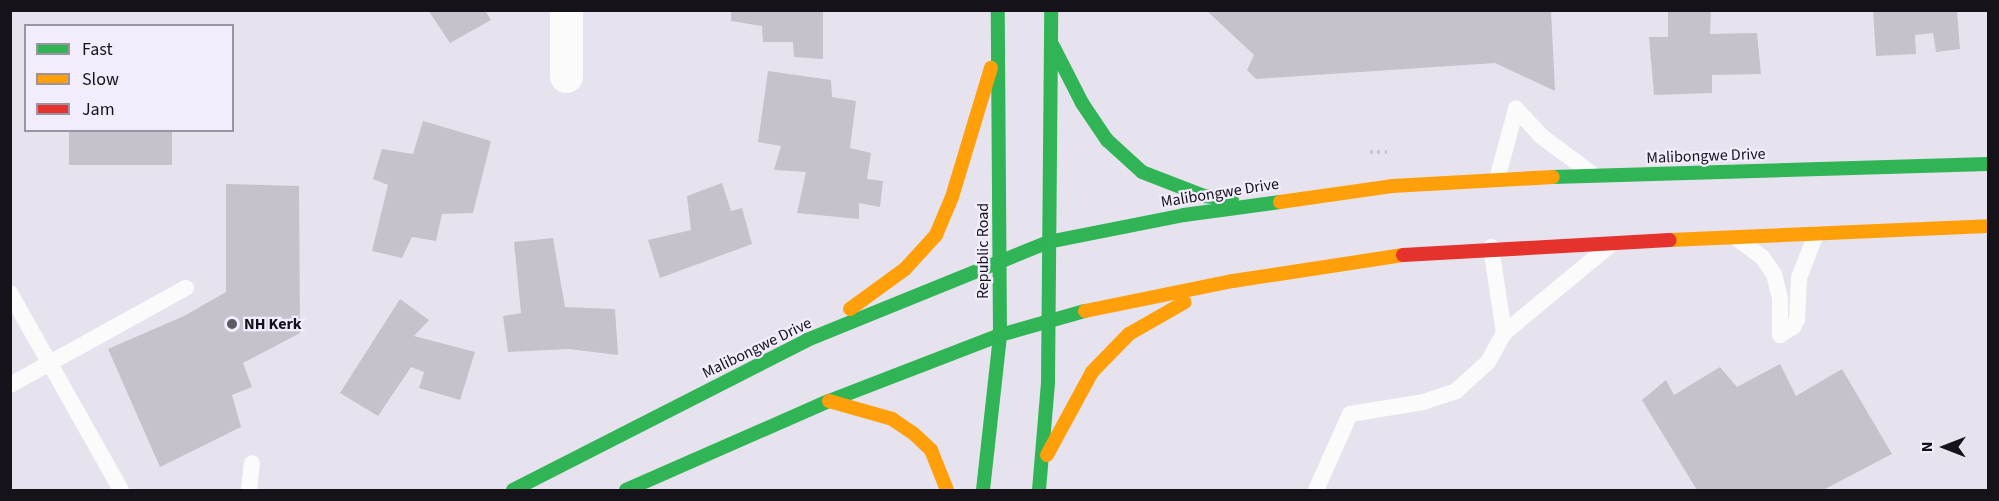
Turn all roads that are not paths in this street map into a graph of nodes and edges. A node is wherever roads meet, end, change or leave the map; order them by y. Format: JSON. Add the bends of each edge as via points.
{"nodes":[{"id":1,"x":566,"y":10,"type":"edge"},
{"id":2,"x":998,"y":10,"type":"edge"},
{"id":3,"x":1050,"y":10,"type":"edge"},
{"id":4,"x":1051,"y":41,"type":"junction"},
{"id":5,"x":998,"y":44,"type":"junction"},
{"id":6,"x":566,"y":76,"type":"dead end"},
{"id":7,"x":1989,"y":164,"type":"edge"},
{"id":8,"x":1595,"y":176,"type":"junction"},
{"id":9,"x":1497,"y":179,"type":"junction"},
{"id":10,"x":1264,"y":202,"type":"junction"},
{"id":11,"x":1989,"y":226,"type":"edge"},
{"id":12,"x":1816,"y":234,"type":"junction"},
{"id":13,"x":1738,"y":238,"type":"junction"},
{"id":14,"x":1048,"y":242,"type":"junction"},
{"id":15,"x":1613,"y":243,"type":"junction"},
{"id":16,"x":1491,"y":247,"type":"junction"},
{"id":17,"x":1000,"y":262,"type":"junction"},
{"id":18,"x":1233,"y":281,"type":"junction"},
{"id":19,"x":186,"y":288,"type":"dead end"},
{"id":20,"x":10,"y":293,"type":"edge"},
{"id":21,"x":1047,"y":319,"type":"junction"},
{"id":22,"x":1504,"y":333,"type":"junction"},
{"id":23,"x":1000,"y":335,"type":"junction"},
{"id":24,"x":807,"y":340,"type":"junction"},
{"id":25,"x":49,"y":366,"type":"junction"},
{"id":26,"x":10,"y":385,"type":"edge"},
{"id":27,"x":829,"y":401,"type":"junction"},
{"id":28,"x":252,"y":463,"type":"dead end"},
{"id":29,"x":1042,"y":465,"type":"junction"},
{"id":30,"x":121,"y":490,"type":"edge"},
{"id":31,"x":249,"y":490,"type":"edge"},
{"id":32,"x":513,"y":490,"type":"edge"},
{"id":33,"x":626,"y":490,"type":"edge"},
{"id":34,"x":947,"y":490,"type":"edge"},
{"id":35,"x":983,"y":490,"type":"edge"},
{"id":36,"x":1039,"y":490,"type":"edge"},
{"id":37,"x":1316,"y":490,"type":"edge"}],
"edges":[{"from":1,"to":6,"type":"street"},
{"from":2,"to":5,"type":"main road","name":"Republic Road"},
{"from":3,"to":4,"type":"main road"},
{"from":4,"to":10,"type":"main road","via":[[1082,103],[1107,140],[1142,172],[1204,196]]},
{"from":4,"to":14,"type":"main road"},
{"from":5,"to":17,"type":"main road","name":"Republic Road"},
{"from":5,"to":24,"type":"main road","via":[[952,197],[936,235],[905,269]]},
{"from":7,"to":8,"type":"main road","name":"Malibongwe Drive"},
{"from":8,"to":9,"type":"main road","name":"Malibongwe Drive"},
{"from":8,"to":9,"type":"lane","via":[[1541,136],[1516,110]]},
{"from":9,"to":10,"type":"main road","name":"Malibongwe Drive","via":[[1392,186]]},
{"from":10,"to":14,"type":"main road","name":"Malibongwe Drive"},
{"from":11,"to":12,"type":"main road"},
{"from":12,"to":13,"type":"main road"},
{"from":12,"to":13,"type":"lane","via":[[1799,278],[1797,319],[1793,327],[1780,335],[1780,298],[1774,274],[1762,257]]},
{"from":13,"to":15,"type":"main road"},
{"from":14,"to":17,"type":"main road","name":"Malibongwe Drive"},
{"from":14,"to":21,"type":"main road"},
{"from":15,"to":16,"type":"main road"},
{"from":15,"to":22,"type":"lane"},
{"from":16,"to":18,"type":"main road","via":[[1376,257]]},
{"from":16,"to":22,"type":"lane"},
{"from":17,"to":23,"type":"main road","name":"Republic Road"},
{"from":17,"to":24,"type":"main road","name":"Malibongwe Drive"},
{"from":18,"to":21,"type":"main road"},
{"from":18,"to":29,"type":"main road","via":[[1162,313],[1129,334],[1092,372]]},
{"from":19,"to":25,"type":"lane"},
{"from":20,"to":25,"type":"lane"},
{"from":21,"to":23,"type":"main road"},
{"from":21,"to":29,"type":"main road","via":[[1048,382]]},
{"from":22,"to":37,"type":"lane","via":[[1488,362],[1456,391],[1424,402],[1350,414]]},
{"from":23,"to":27,"type":"main road"},
{"from":23,"to":35,"type":"main road","name":"Republic Road"},
{"from":24,"to":32,"type":"main road","name":"Malibongwe Drive"},
{"from":25,"to":26,"type":"lane"},
{"from":25,"to":30,"type":"lane"},
{"from":27,"to":33,"type":"main road"},
{"from":27,"to":34,"type":"main road","via":[[892,419],[913,433],[931,450]]},
{"from":28,"to":31,"type":"lane"},
{"from":29,"to":36,"type":"main road"}]}
